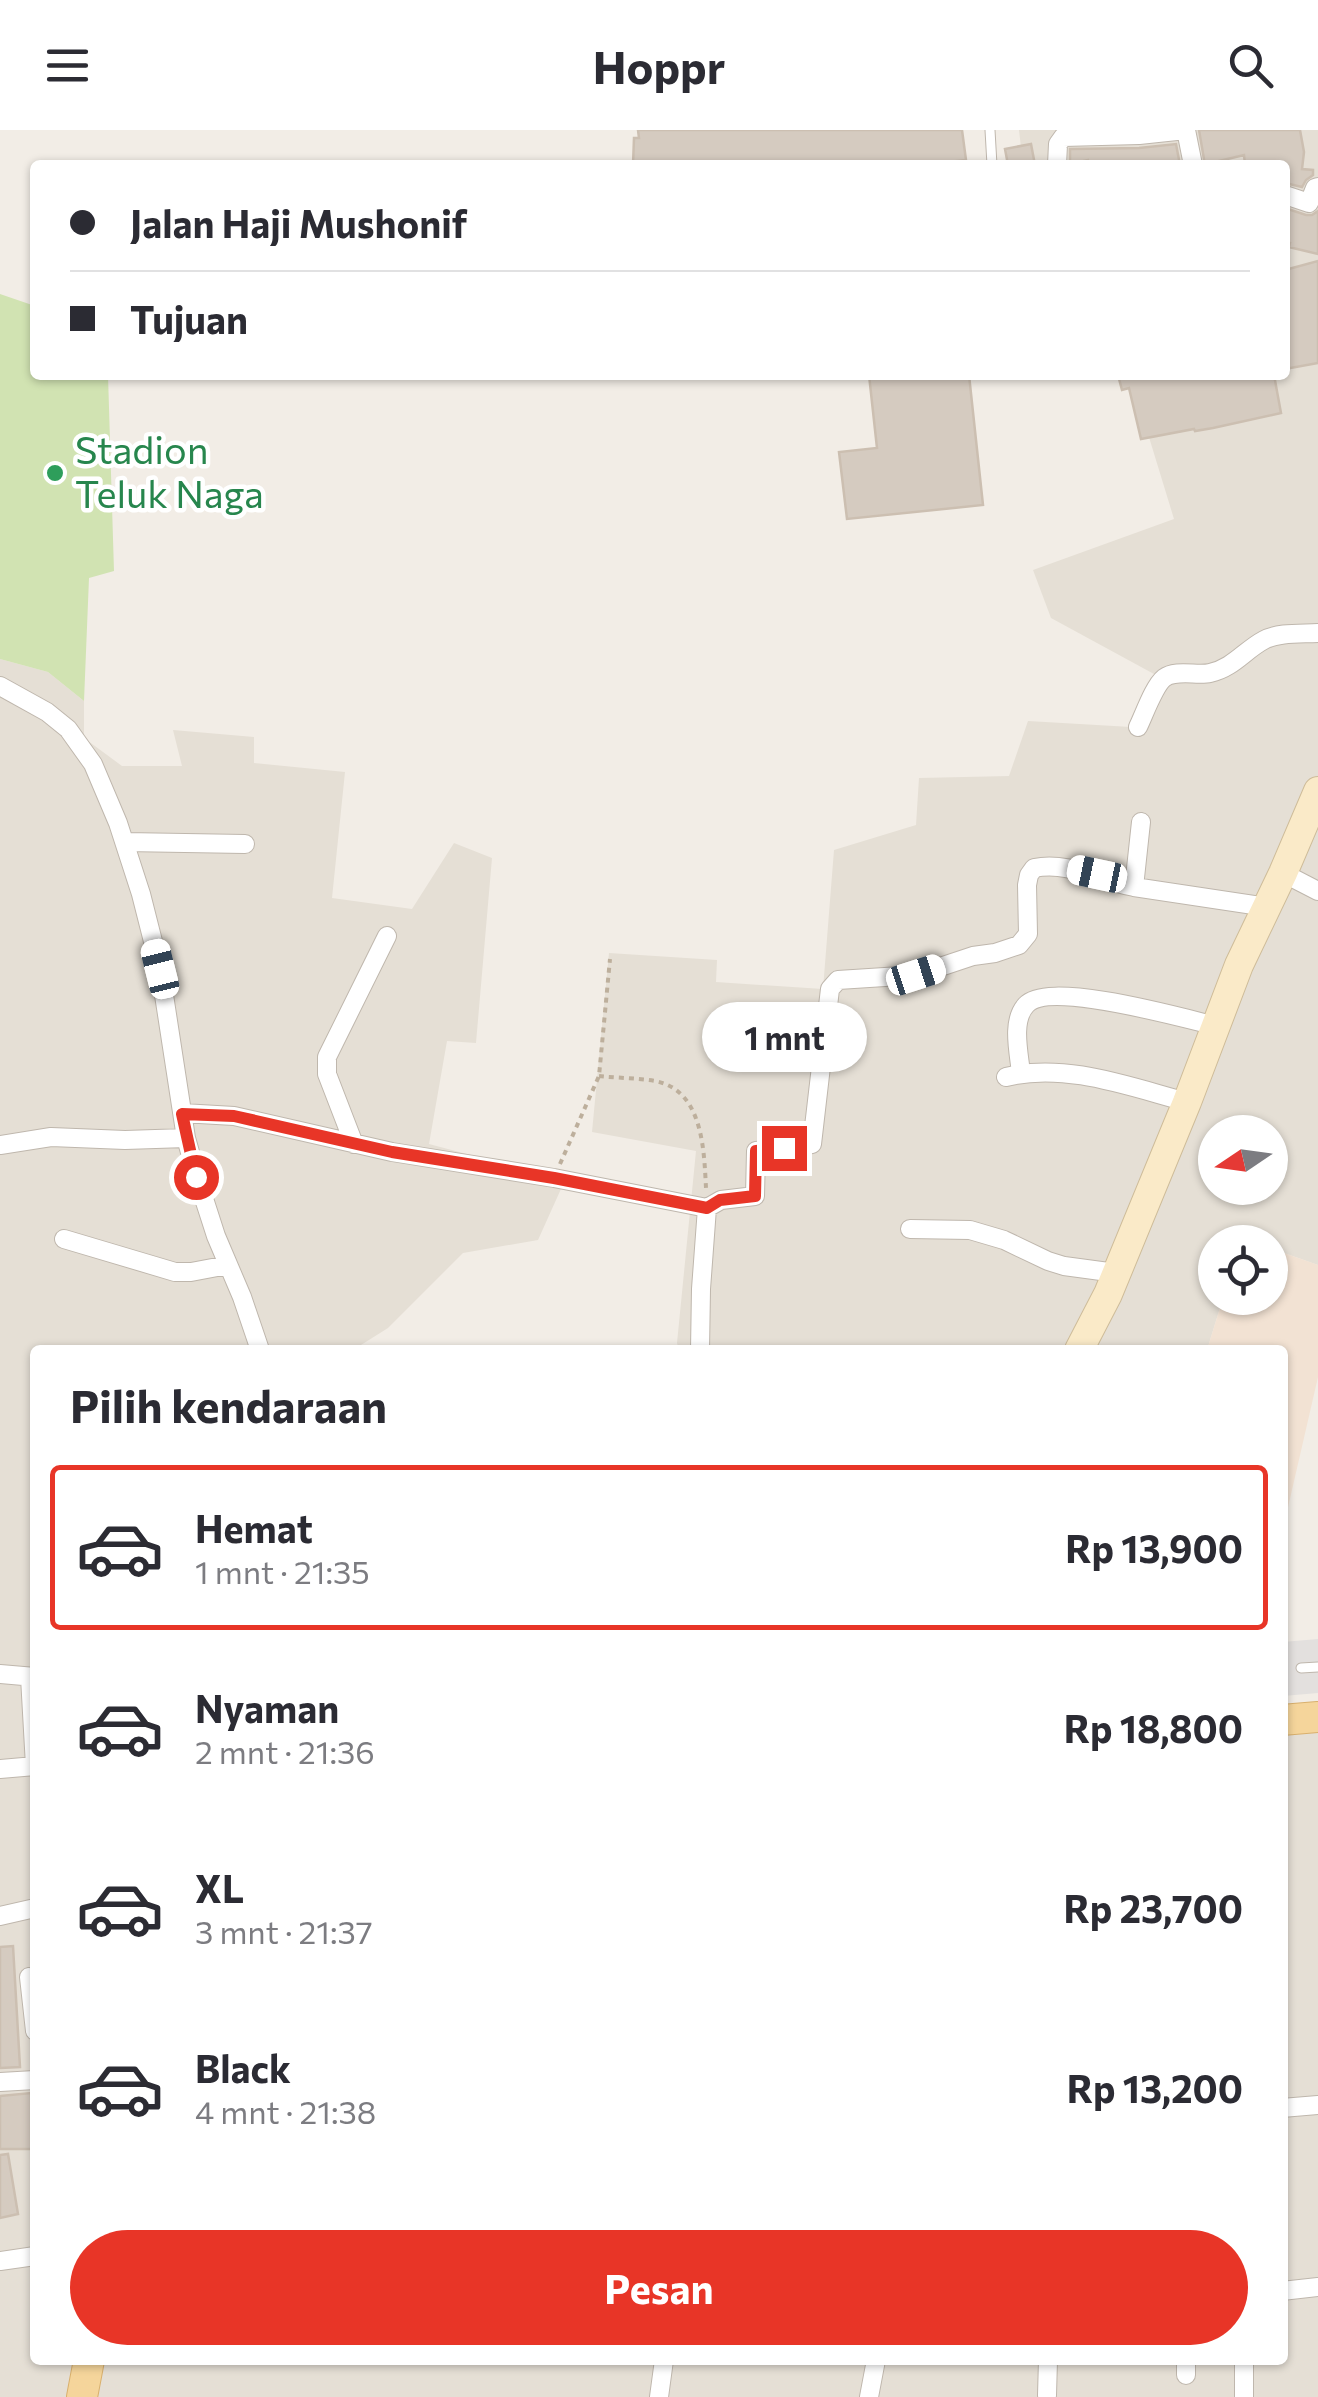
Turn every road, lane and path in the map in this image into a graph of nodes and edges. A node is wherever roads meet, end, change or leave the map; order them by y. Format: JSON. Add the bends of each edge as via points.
{"nodes":[{"id":1,"x":990,"y":130,"type":"edge"},
{"id":2,"x":992,"y":160,"type":"edge"},
{"id":3,"x":1057,"y":160,"type":"edge"},
{"id":4,"x":1191,"y":160,"type":"edge"},
{"id":5,"x":1318,"y":187,"type":"edge"},
{"id":6,"x":1290,"y":196,"type":"edge"},
{"id":7,"x":1318,"y":633,"type":"edge"},
{"id":8,"x":0,"y":686,"type":"edge"},
{"id":9,"x":1138,"y":727,"type":"dead end"},
{"id":10,"x":1318,"y":792,"type":"edge"},
{"id":11,"x":1141,"y":822,"type":"dead end"},
{"id":12,"x":125,"y":842,"type":"junction"},
{"id":13,"x":244,"y":844,"type":"dead end"},
{"id":14,"x":1283,"y":873,"type":"junction"},
{"id":15,"x":1134,"y":887,"type":"junction"},
{"id":16,"x":1318,"y":891,"type":"edge"},
{"id":17,"x":1267,"y":907,"type":"junction"},
{"id":18,"x":388,"y":936,"type":"dead end"},
{"id":19,"x":610,"y":959,"type":"dead end"},
{"id":20,"x":1216,"y":1026,"type":"junction"},
{"id":21,"x":599,"y":1076,"type":"junction"},
{"id":22,"x":1187,"y":1102,"type":"junction"},
{"id":23,"x":182,"y":1114,"type":"junction"},
{"id":24,"x":186,"y":1138,"type":"junction"},
{"id":25,"x":0,"y":1144,"type":"edge"},
{"id":26,"x":354,"y":1144,"type":"junction"},
{"id":27,"x":554,"y":1178,"type":"junction"},
{"id":28,"x":707,"y":1208,"type":"junction"},
{"id":29,"x":910,"y":1229,"type":"dead end"},
{"id":30,"x":64,"y":1239,"type":"dead end"},
{"id":31,"x":228,"y":1265,"type":"junction"},
{"id":32,"x":1116,"y":1273,"type":"junction"},
{"id":33,"x":258,"y":1345,"type":"edge"},
{"id":34,"x":700,"y":1345,"type":"edge"},
{"id":35,"x":1081,"y":1345,"type":"edge"},
{"id":36,"x":1318,"y":1667,"type":"edge"},
{"id":37,"x":1301,"y":1668,"type":"dead end"},
{"id":38,"x":0,"y":1674,"type":"edge"},
{"id":39,"x":30,"y":1677,"type":"edge"},
{"id":40,"x":1318,"y":1716,"type":"edge"},
{"id":41,"x":1288,"y":1719,"type":"edge"},
{"id":42,"x":30,"y":1766,"type":"edge"},
{"id":43,"x":0,"y":1769,"type":"edge"},
{"id":44,"x":30,"y":1909,"type":"edge"},
{"id":45,"x":0,"y":1916,"type":"edge"},
{"id":46,"x":28,"y":1977,"type":"dead end"},
{"id":47,"x":30,"y":1992,"type":"edge"},
{"id":48,"x":30,"y":2080,"type":"edge"},
{"id":49,"x":0,"y":2082,"type":"edge"},
{"id":50,"x":1318,"y":2105,"type":"edge"},
{"id":51,"x":1288,"y":2108,"type":"edge"},
{"id":52,"x":30,"y":2257,"type":"edge"},
{"id":53,"x":0,"y":2261,"type":"edge"},
{"id":54,"x":1318,"y":2286,"type":"edge"},
{"id":55,"x":1288,"y":2290,"type":"edge"},
{"id":56,"x":88,"y":2365,"type":"edge"},
{"id":57,"x":663,"y":2365,"type":"edge"},
{"id":58,"x":875,"y":2365,"type":"edge"},
{"id":59,"x":1048,"y":2365,"type":"edge"},
{"id":60,"x":1244,"y":2365,"type":"edge"},
{"id":61,"x":1046,"y":2395,"type":"edge"},
{"id":62,"x":82,"y":2397,"type":"edge"},
{"id":63,"x":659,"y":2397,"type":"edge"},
{"id":64,"x":868,"y":2397,"type":"edge"},
{"id":65,"x":1244,"y":2397,"type":"edge"}],
"edges":[{"from":1,"to":2,"type":"lane"},
{"from":3,"to":4,"type":"street","via":[[1062,137],[1186,130]]},
{"from":5,"to":6,"type":"street","via":[[1309,203]]},
{"from":7,"to":9,"type":"street","via":[[1276,636],[1219,670],[1165,678]]},
{"from":8,"to":12,"type":"street","via":[[47,712],[80,744]]},
{"from":10,"to":14,"type":"main road"},
{"from":11,"to":15,"type":"street"},
{"from":12,"to":13,"type":"street"},
{"from":12,"to":23,"type":"street","via":[[160,969]]},
{"from":14,"to":16,"type":"street"},
{"from":14,"to":17,"type":"main road"},
{"from":15,"to":17,"type":"street"},
{"from":15,"to":28,"type":"street","via":[[1077,870],[1034,868],[1028,934],[1020,945],[916,975],[838,980],[830,990],[812,1144],[756,1151],[755,1196]]},
{"from":17,"to":20,"type":"main road"},
{"from":18,"to":26,"type":"street","via":[[327,1058]]},
{"from":19,"to":21,"type":"path"},
{"from":20,"to":22,"type":"main road"},
{"from":20,"to":22,"type":"street","via":[[1092,997],[1032,1000],[1018,1021],[1013,1075],[1070,1073]]},
{"from":21,"to":27,"type":"path"},
{"from":21,"to":28,"type":"path","via":[[657,1082],[688,1101],[703,1141]]},
{"from":22,"to":32,"type":"main road"},
{"from":23,"to":24,"type":"street"},
{"from":23,"to":26,"type":"street","via":[[234,1116]]},
{"from":24,"to":25,"type":"street","via":[[52,1136]]},
{"from":24,"to":31,"type":"street"},
{"from":26,"to":27,"type":"street"},
{"from":27,"to":28,"type":"street"},
{"from":28,"to":34,"type":"street"},
{"from":29,"to":32,"type":"street","via":[[970,1230],[1048,1262]]},
{"from":30,"to":31,"type":"street","via":[[175,1272]]},
{"from":31,"to":33,"type":"street"},
{"from":32,"to":35,"type":"main road"},
{"from":36,"to":37,"type":"lane"},
{"from":38,"to":39,"type":"street"},
{"from":40,"to":41,"type":"main road"},
{"from":42,"to":43,"type":"street"},
{"from":44,"to":45,"type":"street"},
{"from":46,"to":47,"type":"street"},
{"from":48,"to":49,"type":"street"},
{"from":50,"to":51,"type":"street"},
{"from":52,"to":53,"type":"street"},
{"from":54,"to":55,"type":"street"},
{"from":56,"to":62,"type":"main road"},
{"from":57,"to":63,"type":"street"},
{"from":58,"to":64,"type":"street"},
{"from":59,"to":61,"type":"street"},
{"from":60,"to":65,"type":"street"}]}
